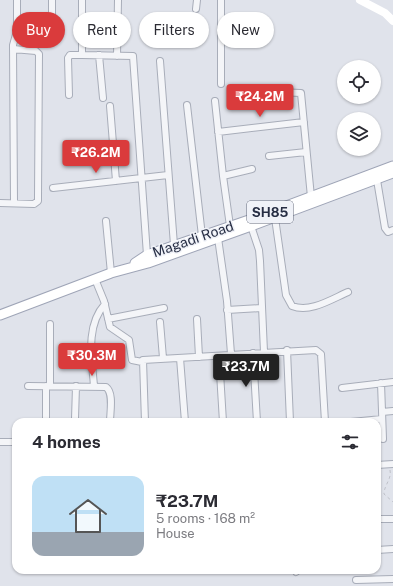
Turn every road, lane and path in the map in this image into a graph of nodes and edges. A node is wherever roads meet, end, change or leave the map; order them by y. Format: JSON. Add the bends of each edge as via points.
{"nodes":[{"id":1,"x":17,"y":0,"type":"edge"},
{"id":2,"x":52,"y":0,"type":"edge"},
{"id":3,"x":82,"y":0,"type":"edge"},
{"id":4,"x":118,"y":0,"type":"edge"},
{"id":5,"x":197,"y":0,"type":"edge"},
{"id":6,"x":221,"y":0,"type":"edge"},
{"id":7,"x":360,"y":0,"type":"edge"},
{"id":8,"x":373,"y":4,"type":"edge"},
{"id":9,"x":196,"y":9,"type":"dead end"},
{"id":10,"x":52,"y":12,"type":"edge"},
{"id":11,"x":393,"y":21,"type":"edge"},
{"id":12,"x":13,"y":50,"type":"junction"},
{"id":13,"x":82,"y":55,"type":"junction"},
{"id":14,"x":99,"y":56,"type":"junction"},
{"id":15,"x":117,"y":56,"type":"junction"},
{"id":16,"x":160,"y":61,"type":"dead end"},
{"id":17,"x":220,"y":84,"type":"dead end"},
{"id":18,"x":254,"y":91,"type":"dead end"},
{"id":19,"x":69,"y":95,"type":"dead end"},
{"id":20,"x":103,"y":98,"type":"dead end"},
{"id":21,"x":215,"y":101,"type":"dead end"},
{"id":22,"x":187,"y":105,"type":"dead end"},
{"id":23,"x":110,"y":106,"type":"dead end"},
{"id":24,"x":304,"y":122,"type":"junction"},
{"id":25,"x":218,"y":132,"type":"junction"},
{"id":26,"x":306,"y":152,"type":"junction"},
{"id":27,"x":269,"y":156,"type":"dead end"},
{"id":28,"x":393,"y":166,"type":"edge"},
{"id":29,"x":252,"y":169,"type":"dead end"},
{"id":30,"x":393,"y":173,"type":"edge"},
{"id":31,"x":168,"y":175,"type":"junction"},
{"id":32,"x":223,"y":176,"type":"junction"},
{"id":33,"x":141,"y":178,"type":"junction"},
{"id":34,"x":376,"y":180,"type":"junction"},
{"id":35,"x":116,"y":181,"type":"junction"},
{"id":36,"x":53,"y":188,"type":"dead end"},
{"id":37,"x":311,"y":197,"type":"junction"},
{"id":38,"x":0,"y":203,"type":"edge"},
{"id":39,"x":14,"y":203,"type":"junction"},
{"id":40,"x":275,"y":218,"type":"junction"},
{"id":41,"x":106,"y":221,"type":"dead end"},
{"id":42,"x":230,"y":226,"type":"junction"},
{"id":43,"x":250,"y":226,"type":"junction"},
{"id":44,"x":393,"y":230,"type":"edge"},
{"id":45,"x":202,"y":236,"type":"junction"},
{"id":46,"x":218,"y":238,"type":"junction"},
{"id":47,"x":174,"y":245,"type":"junction"},
{"id":48,"x":147,"y":255,"type":"junction"},
{"id":49,"x":130,"y":267,"type":"junction"},
{"id":50,"x":110,"y":273,"type":"junction"},
{"id":51,"x":95,"y":279,"type":"junction"},
{"id":52,"x":348,"y":292,"type":"dead end"},
{"id":53,"x":105,"y":304,"type":"junction"},
{"id":54,"x":164,"y":308,"type":"dead end"},
{"id":55,"x":261,"y":308,"type":"junction"},
{"id":56,"x":227,"y":310,"type":"junction"},
{"id":57,"x":0,"y":316,"type":"edge"},
{"id":58,"x":108,"y":319,"type":"junction"},
{"id":59,"x":197,"y":319,"type":"dead end"},
{"id":60,"x":160,"y":322,"type":"dead end"},
{"id":61,"x":50,"y":324,"type":"dead end"},
{"id":62,"x":287,"y":350,"type":"junction"},
{"id":63,"x":264,"y":352,"type":"junction"},
{"id":64,"x":253,"y":353,"type":"junction"},
{"id":65,"x":231,"y":354,"type":"junction"},
{"id":66,"x":219,"y":356,"type":"junction"},
{"id":67,"x":199,"y":357,"type":"junction"},
{"id":68,"x":163,"y":358,"type":"junction"},
{"id":69,"x":180,"y":358,"type":"junction"},
{"id":70,"x":142,"y":362,"type":"junction"},
{"id":71,"x":393,"y":382,"type":"edge"},
{"id":72,"x":381,"y":383,"type":"junction"},
{"id":73,"x":28,"y":386,"type":"dead end"},
{"id":74,"x":48,"y":386,"type":"junction"},
{"id":75,"x":76,"y":386,"type":"junction"},
{"id":76,"x":94,"y":386,"type":"junction"},
{"id":77,"x":342,"y":388,"type":"dead end"},
{"id":78,"x":393,"y":411,"type":"edge"},
{"id":79,"x":382,"y":416,"type":"junction"},
{"id":80,"x":46,"y":418,"type":"edge"},
{"id":81,"x":75,"y":418,"type":"edge"},
{"id":82,"x":110,"y":418,"type":"edge"},
{"id":83,"x":145,"y":418,"type":"edge"},
{"id":84,"x":185,"y":418,"type":"edge"},
{"id":85,"x":223,"y":418,"type":"edge"},
{"id":86,"x":257,"y":418,"type":"edge"},
{"id":87,"x":290,"y":418,"type":"edge"},
{"id":88,"x":325,"y":418,"type":"edge"},
{"id":89,"x":372,"y":418,"type":"edge"},
{"id":90,"x":383,"y":439,"type":"dead end"},
{"id":91,"x":0,"y":442,"type":"edge"},
{"id":92,"x":12,"y":442,"type":"edge"},
{"id":93,"x":393,"y":464,"type":"edge"},
{"id":94,"x":381,"y":465,"type":"edge"},
{"id":95,"x":386,"y":465,"type":"junction"},
{"id":96,"x":393,"y":502,"type":"edge"},
{"id":97,"x":381,"y":519,"type":"edge"},
{"id":98,"x":393,"y":519,"type":"edge"},
{"id":99,"x":393,"y":549,"type":"edge"},
{"id":100,"x":381,"y":550,"type":"edge"},
{"id":101,"x":393,"y":579,"type":"edge"},
{"id":102,"x":356,"y":580,"type":"dead end"}],
"edges":[{"from":1,"to":12,"type":"street","via":[[17,32]]},
{"from":2,"to":10,"type":"street"},
{"from":3,"to":13,"type":"street"},
{"from":4,"to":15,"type":"street"},
{"from":5,"to":9,"type":"street"},
{"from":6,"to":17,"type":"street"},
{"from":7,"to":8,"type":"main road"},
{"from":8,"to":11,"type":"main road"},
{"from":12,"to":39,"type":"street"},
{"from":12,"to":39,"type":"street","via":[[36,51],[39,59],[38,201],[34,204]]},
{"from":13,"to":14,"type":"street"},
{"from":13,"to":19,"type":"street","via":[[70,55],[68,58]]},
{"from":14,"to":15,"type":"street"},
{"from":14,"to":20,"type":"street"},
{"from":15,"to":33,"type":"street","via":[[133,56]]},
{"from":16,"to":31,"type":"street"},
{"from":18,"to":24,"type":"street","via":[[301,93]]},
{"from":21,"to":25,"type":"street"},
{"from":22,"to":45,"type":"street"},
{"from":23,"to":35,"type":"street"},
{"from":24,"to":25,"type":"street"},
{"from":24,"to":26,"type":"street"},
{"from":25,"to":32,"type":"street"},
{"from":26,"to":27,"type":"street"},
{"from":26,"to":37,"type":"street"},
{"from":28,"to":37,"type":"main road","name":"Magadi Road","number":"SH85"},
{"from":29,"to":32,"type":"street"},
{"from":30,"to":34,"type":"main road","name":"Magadi Road","number":"SH85"},
{"from":31,"to":33,"type":"street"},
{"from":31,"to":47,"type":"street"},
{"from":32,"to":42,"type":"street"},
{"from":33,"to":35,"type":"street"},
{"from":33,"to":48,"type":"street"},
{"from":34,"to":40,"type":"main road","name":"Magadi Road","number":"SH85"},
{"from":34,"to":44,"type":"street","via":[[384,228],[388,232]]},
{"from":35,"to":36,"type":"street"},
{"from":37,"to":42,"type":"main road","name":"Magadi Road","number":"SH85"},
{"from":38,"to":39,"type":"street"},
{"from":40,"to":43,"type":"main road","name":"Magadi Road","number":"SH85"},
{"from":40,"to":52,"type":"street","via":[[286,295],[292,306],[306,309]]},
{"from":41,"to":50,"type":"street"},
{"from":42,"to":45,"type":"main road","name":"Magadi Road","number":"SH85"},
{"from":43,"to":46,"type":"main road","name":"Magadi Road","number":"SH85"},
{"from":43,"to":55,"type":"street","via":[[259,250]]},
{"from":45,"to":47,"type":"main road","name":"Magadi Road","number":"SH85"},
{"from":46,"to":49,"type":"main road","name":"Magadi Road","number":"SH85"},
{"from":46,"to":56,"type":"street"},
{"from":47,"to":48,"type":"main road","name":"Magadi Road","number":"SH85"},
{"from":48,"to":49,"type":"main road","name":"Magadi Road","number":"SH85"},
{"from":49,"to":50,"type":"main road","name":"Magadi Road","number":"SH85"},
{"from":50,"to":51,"type":"main road","name":"Magadi Road","number":"SH85"},
{"from":51,"to":53,"type":"street"},
{"from":51,"to":57,"type":"main road","name":"Magadi Road","number":"SH85"},
{"from":53,"to":58,"type":"street"},
{"from":53,"to":76,"type":"street","via":[[98,313],[91,334]]},
{"from":54,"to":58,"type":"street"},
{"from":55,"to":56,"type":"street"},
{"from":55,"to":63,"type":"street"},
{"from":56,"to":65,"type":"street"},
{"from":58,"to":70,"type":"street","via":[[112,329],[128,340],[132,360]]},
{"from":59,"to":67,"type":"street"},
{"from":60,"to":68,"type":"street"},
{"from":61,"to":74,"type":"street"},
{"from":62,"to":63,"type":"street"},
{"from":62,"to":87,"type":"street"},
{"from":62,"to":88,"type":"street","via":[[320,352]]},
{"from":63,"to":64,"type":"street"},
{"from":64,"to":65,"type":"street"},
{"from":64,"to":86,"type":"street"},
{"from":65,"to":66,"type":"street"},
{"from":66,"to":67,"type":"street"},
{"from":66,"to":85,"type":"street"},
{"from":67,"to":69,"type":"street"},
{"from":68,"to":69,"type":"street"},
{"from":68,"to":70,"type":"street"},
{"from":69,"to":84,"type":"street"},
{"from":70,"to":83,"type":"street"},
{"from":71,"to":72,"type":"street"},
{"from":72,"to":77,"type":"street"},
{"from":72,"to":79,"type":"street"},
{"from":73,"to":74,"type":"street"},
{"from":74,"to":75,"type":"street"},
{"from":74,"to":80,"type":"street"},
{"from":75,"to":76,"type":"street"},
{"from":75,"to":81,"type":"street"},
{"from":76,"to":82,"type":"street","via":[[108,389]]},
{"from":78,"to":79,"type":"street"},
{"from":79,"to":89,"type":"street"},
{"from":79,"to":90,"type":"street"},
{"from":91,"to":92,"type":"street"},
{"from":93,"to":95,"type":"street"},
{"from":94,"to":95,"type":"street"},
{"from":95,"to":96,"type":"path","via":[[390,476],[384,494]]},
{"from":97,"to":98,"type":"street"},
{"from":99,"to":100,"type":"street"},
{"from":101,"to":102,"type":"street"}]}
